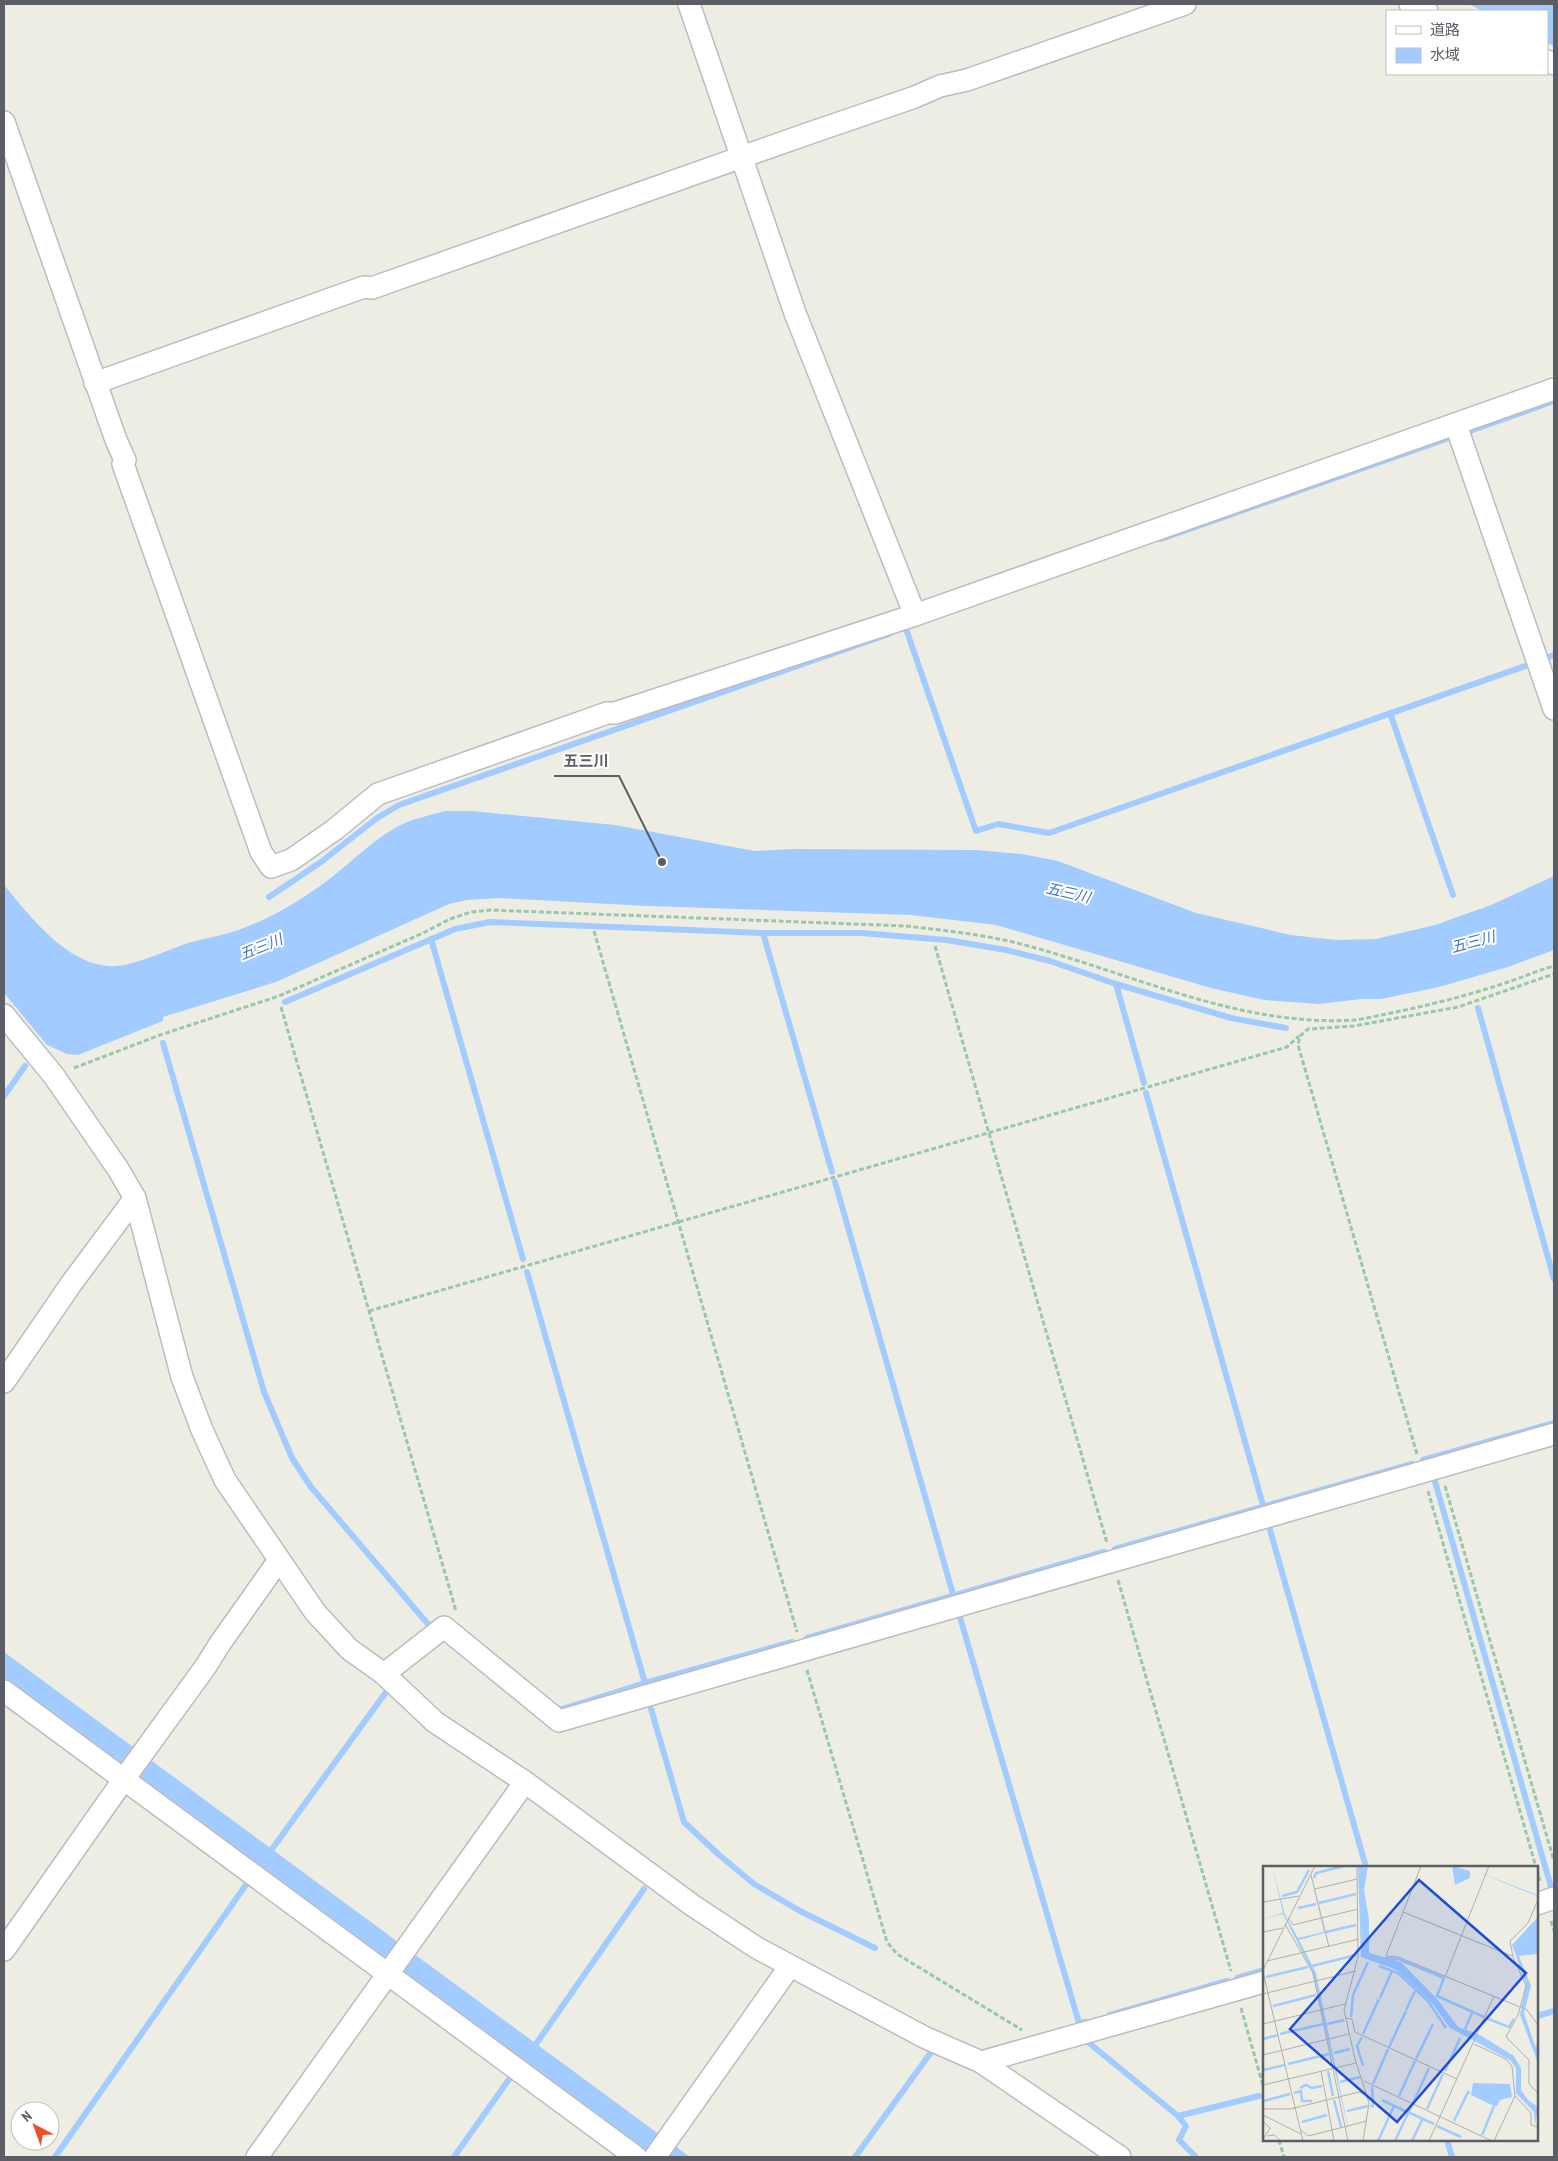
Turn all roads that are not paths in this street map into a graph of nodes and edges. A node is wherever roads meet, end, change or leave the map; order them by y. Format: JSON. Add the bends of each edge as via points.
{"nodes":[{"id":1,"x":689,"y":4,"type":"edge"},
{"id":2,"x":1185,"y":4,"type":"edge"},
{"id":3,"x":1410,"y":4,"type":"edge"},
{"id":4,"x":1424,"y":10,"type":"edge"},
{"id":5,"x":4,"y":122,"type":"edge"},
{"id":6,"x":741,"y":158,"type":"junction"},
{"id":7,"x":96,"y":383,"type":"junction"},
{"id":8,"x":1554,"y":389,"type":"edge"},
{"id":9,"x":1456,"y":425,"type":"junction"},
{"id":10,"x":916,"y":616,"type":"junction"},
{"id":11,"x":1554,"y":708,"type":"edge"},
{"id":12,"x":4,"y":1015,"type":"edge"},
{"id":13,"x":135,"y":1198,"type":"junction"},
{"id":14,"x":4,"y":1382,"type":"edge"},
{"id":15,"x":1554,"y":1434,"type":"edge"},
{"id":16,"x":279,"y":1560,"type":"junction"},
{"id":17,"x":384,"y":1674,"type":"junction"},
{"id":18,"x":4,"y":1691,"type":"edge"},
{"id":19,"x":124,"y":1779,"type":"junction"},
{"id":20,"x":524,"y":1782,"type":"junction"},
{"id":21,"x":1554,"y":1898,"type":"edge"},
{"id":22,"x":1538,"y":1904,"type":"edge"},
{"id":23,"x":4,"y":1950,"type":"edge"},
{"id":24,"x":790,"y":1966,"type":"junction"},
{"id":25,"x":386,"y":1974,"type":"junction"},
{"id":26,"x":1263,"y":1982,"type":"edge"},
{"id":27,"x":981,"y":2062,"type":"junction"},
{"id":28,"x":257,"y":2157,"type":"edge"},
{"id":29,"x":636,"y":2157,"type":"edge"},
{"id":30,"x":655,"y":2157,"type":"edge"},
{"id":31,"x":1120,"y":2157,"type":"edge"}],
"edges":[{"from":1,"to":6,"type":"street"},
{"from":2,"to":6,"type":"street","via":[[967,80],[940,86],[915,98]]},
{"from":3,"to":4,"type":"street"},
{"from":5,"to":7,"type":"street"},
{"from":6,"to":7,"type":"street"},
{"from":6,"to":10,"type":"street","via":[[795,313]]},
{"from":7,"to":10,"type":"street","via":[[260,852],[271,867],[291,860],[378,794],[607,713],[615,714]]},
{"from":8,"to":9,"type":"street"},
{"from":9,"to":10,"type":"street"},
{"from":9,"to":11,"type":"street"},
{"from":12,"to":13,"type":"street","via":[[54,1076]]},
{"from":13,"to":14,"type":"street"},
{"from":13,"to":16,"type":"street","via":[[182,1377],[202,1430],[225,1480]]},
{"from":15,"to":17,"type":"street","via":[[559,1721],[444,1627]]},
{"from":16,"to":17,"type":"street","via":[[315,1612],[349,1649]]},
{"from":16,"to":19,"type":"street"},
{"from":17,"to":20,"type":"street","via":[[435,1722]]},
{"from":18,"to":19,"type":"street"},
{"from":19,"to":23,"type":"street"},
{"from":19,"to":25,"type":"street"},
{"from":20,"to":24,"type":"street","via":[[692,1904]]},
{"from":20,"to":25,"type":"street"},
{"from":21,"to":22,"type":"street"},
{"from":24,"to":27,"type":"street","via":[[926,2038]]},
{"from":24,"to":30,"type":"street"},
{"from":25,"to":28,"type":"street"},
{"from":25,"to":29,"type":"street"},
{"from":26,"to":27,"type":"street"},
{"from":27,"to":31,"type":"street"}]}
